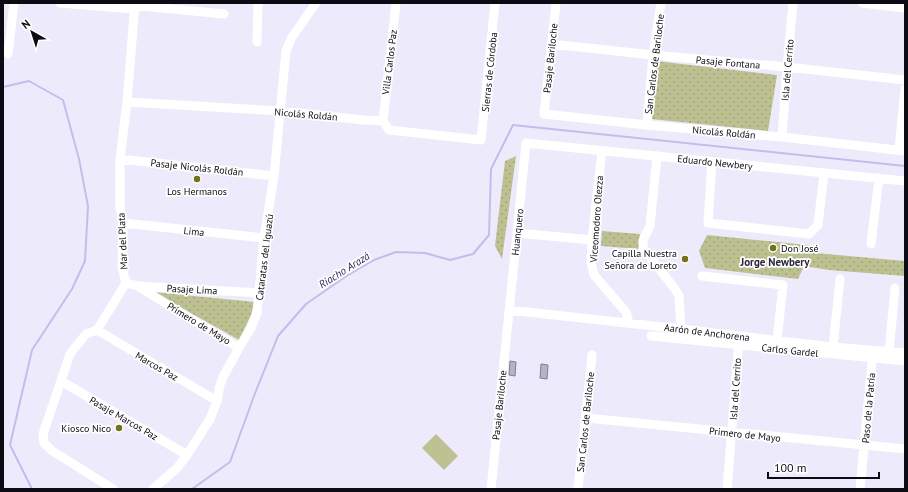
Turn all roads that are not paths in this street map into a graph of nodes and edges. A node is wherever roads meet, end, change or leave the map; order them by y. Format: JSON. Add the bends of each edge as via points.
{"nodes":[{"id":1,"x":14,"y":3,"type":"edge"},
{"id":2,"x":60,"y":3,"type":"edge"},
{"id":3,"x":258,"y":3,"type":"edge"},
{"id":4,"x":316,"y":3,"type":"edge"},
{"id":5,"x":396,"y":3,"type":"edge"},
{"id":6,"x":496,"y":3,"type":"edge"},
{"id":7,"x":556,"y":3,"type":"edge"},
{"id":8,"x":661,"y":3,"type":"edge"},
{"id":9,"x":793,"y":3,"type":"edge"},
{"id":10,"x":862,"y":3,"type":"edge"},
{"id":11,"x":134,"y":6,"type":"edge"},
{"id":12,"x":905,"y":8,"type":"edge"},
{"id":13,"x":224,"y":14,"type":"dead end"},
{"id":14,"x":257,"y":42,"type":"dead end"},
{"id":15,"x":551,"y":44,"type":"junction"},
{"id":16,"x":8,"y":54,"type":"dead end"},
{"id":17,"x":653,"y":55,"type":"junction"},
{"id":18,"x":787,"y":67,"type":"junction"},
{"id":19,"x":905,"y":80,"type":"edge"},
{"id":20,"x":905,"y":90,"type":"edge"},
{"id":21,"x":127,"y":102,"type":"junction"},
{"id":22,"x":280,"y":112,"type":"junction"},
{"id":23,"x":544,"y":114,"type":"joint"},
{"id":24,"x":383,"y":121,"type":"junction"},
{"id":25,"x":646,"y":125,"type":"junction"},
{"id":26,"x":782,"y":137,"type":"junction"},
{"id":27,"x":481,"y":140,"type":"joint"},
{"id":28,"x":526,"y":143,"type":"joint"},
{"id":29,"x":602,"y":151,"type":"junction"},
{"id":30,"x":902,"y":151,"type":"edge"},
{"id":31,"x":657,"y":156,"type":"junction"},
{"id":32,"x":120,"y":159,"type":"junction"},
{"id":33,"x":712,"y":162,"type":"junction"},
{"id":34,"x":824,"y":173,"type":"junction"},
{"id":35,"x":274,"y":176,"type":"junction"},
{"id":36,"x":879,"y":178,"type":"junction"},
{"id":37,"x":905,"y":181,"type":"edge"},
{"id":38,"x":123,"y":223,"type":"junction"},
{"id":39,"x":517,"y":233,"type":"junction"},
{"id":40,"x":264,"y":238,"type":"junction"},
{"id":41,"x":592,"y":240,"type":"junction"},
{"id":42,"x":871,"y":244,"type":"dead end"},
{"id":43,"x":702,"y":276,"type":"dead end"},
{"id":44,"x":840,"y":279,"type":"dead end"},
{"id":45,"x":126,"y":283,"type":"junction"},
{"id":46,"x":138,"y":286,"type":"junction"},
{"id":47,"x":894,"y":288,"type":"dead end"},
{"id":48,"x":259,"y":293,"type":"junction"},
{"id":49,"x":509,"y":310,"type":"junction"},
{"id":50,"x":508,"y":322,"type":"joint"},
{"id":51,"x":629,"y":323,"type":"junction"},
{"id":52,"x":681,"y":329,"type":"junction"},
{"id":53,"x":97,"y":330,"type":"junction"},
{"id":54,"x":651,"y":336,"type":"dead end"},
{"id":55,"x":739,"y":340,"type":"junction"},
{"id":56,"x":778,"y":340,"type":"junction"},
{"id":57,"x":833,"y":347,"type":"junction"},
{"id":58,"x":239,"y":348,"type":"junction"},
{"id":59,"x":889,"y":352,"type":"junction"},
{"id":60,"x":905,"y":353,"type":"edge"},
{"id":61,"x":872,"y":354,"type":"junction"},
{"id":62,"x":592,"y":355,"type":"dead end"},
{"id":63,"x":905,"y":361,"type":"edge"},
{"id":64,"x":60,"y":381,"type":"junction"},
{"id":65,"x":217,"y":401,"type":"junction"},
{"id":66,"x":586,"y":418,"type":"junction"},
{"id":67,"x":732,"y":432,"type":"junction"},
{"id":68,"x":864,"y":445,"type":"junction"},
{"id":69,"x":905,"y":449,"type":"edge"},
{"id":70,"x":187,"y":455,"type":"junction"},
{"id":71,"x":113,"y":489,"type":"edge"},
{"id":72,"x":153,"y":489,"type":"edge"},
{"id":73,"x":490,"y":489,"type":"edge"},
{"id":74,"x":578,"y":489,"type":"edge"},
{"id":75,"x":727,"y":489,"type":"edge"},
{"id":76,"x":860,"y":489,"type":"edge"}],
"edges":[{"from":1,"to":16,"type":"street"},
{"from":2,"to":11,"type":"street"},
{"from":3,"to":14,"type":"street"},
{"from":4,"to":22,"type":"street","name":"Cataratas del Iguazú","via":[[292,37],[286,51]]},
{"from":5,"to":24,"type":"street","name":"Villa Carlos Paz"},
{"from":6,"to":27,"type":"street","name":"Sierras de Córdoba"},
{"from":7,"to":15,"type":"street","name":"Pasaje Bariloche"},
{"from":8,"to":17,"type":"street","name":"San Carlos de Bariloche"},
{"from":9,"to":18,"type":"street","name":"Isla del Cerrito"},
{"from":10,"to":12,"type":"street"},
{"from":11,"to":13,"type":"street"},
{"from":11,"to":21,"type":"street","name":"Mar del Plata"},
{"from":15,"to":17,"type":"street","name":"Pasaje Fontana"},
{"from":15,"to":23,"type":"street","name":"Pasaje Bariloche"},
{"from":17,"to":18,"type":"street","name":"Pasaje Fontana"},
{"from":17,"to":25,"type":"street","name":"San Carlos de Bariloche"},
{"from":18,"to":19,"type":"street","name":"Pasaje Fontana"},
{"from":18,"to":26,"type":"street","name":"Isla del Cerrito"},
{"from":20,"to":30,"type":"street"},
{"from":21,"to":22,"type":"street","name":"Nicolás Roldán"},
{"from":21,"to":32,"type":"street","name":"Mar del Plata"},
{"from":22,"to":24,"type":"street","name":"Nicolás Roldán"},
{"from":22,"to":35,"type":"street","name":"Cataratas del Iguazú"},
{"from":23,"to":25,"type":"street","name":"Nicolás Roldán"},
{"from":24,"to":27,"type":"street","name":"Nicolás Roldán","via":[[389,130]]},
{"from":25,"to":26,"type":"street","name":"Nicolás Roldán"},
{"from":26,"to":30,"type":"street","name":"Nicolás Roldán"},
{"from":28,"to":29,"type":"street","name":"Eduardo Newbery"},
{"from":28,"to":39,"type":"street","name":"Huanquero"},
{"from":29,"to":31,"type":"street","name":"Eduardo Newbery"},
{"from":29,"to":41,"type":"street","name":"Viceomodoro Olezza"},
{"from":31,"to":33,"type":"street","name":"Eduardo Newbery"},
{"from":31,"to":52,"type":"street","via":[[650,226],[643,240],[643,248],[679,296]]},
{"from":32,"to":35,"type":"street","name":"Pasaje Nicolás Roldán"},
{"from":32,"to":38,"type":"street","name":"Mar del Plata","via":[[120,207]]},
{"from":33,"to":34,"type":"street","name":"Eduardo Newbery"},
{"from":33,"to":34,"type":"street","via":[[708,223],[809,234],[818,225]]},
{"from":34,"to":36,"type":"street","name":"Eduardo Newbery"},
{"from":35,"to":40,"type":"street","name":"Cataratas del Iguazú"},
{"from":36,"to":37,"type":"street","name":"Eduardo Newbery"},
{"from":36,"to":42,"type":"street"},
{"from":38,"to":40,"type":"street","name":"Lima"},
{"from":38,"to":45,"type":"street","name":"Mar del Plata","via":[[122,267]]},
{"from":39,"to":41,"type":"street"},
{"from":39,"to":49,"type":"street","name":"Huanquero"},
{"from":40,"to":48,"type":"street","name":"Cataratas del Iguazú"},
{"from":41,"to":51,"type":"street","name":"Viceomodoro Olezza","via":[[591,262],[594,275],[626,312]]},
{"from":43,"to":56,"type":"street","via":[[783,285]]},
{"from":44,"to":57,"type":"street"},
{"from":45,"to":46,"type":"street","name":"Pasaje Lima"},
{"from":45,"to":53,"type":"street","name":"Mar del Plata"},
{"from":46,"to":48,"type":"street","name":"Pasaje Lima"},
{"from":46,"to":58,"type":"street","name":"Primero de Mayo"},
{"from":47,"to":59,"type":"street"},
{"from":48,"to":58,"type":"street","name":"Cataratas del Iguazú","via":[[257,313]]},
{"from":49,"to":50,"type":"street","name":"Huanquero"},
{"from":49,"to":51,"type":"street","name":"Aarón de Anchorena"},
{"from":50,"to":73,"type":"street","name":"Pasaje Bariloche"},
{"from":51,"to":52,"type":"street","name":"Aarón de Anchorena"},
{"from":52,"to":55,"type":"street","name":"Aarón de Anchorena"},
{"from":53,"to":64,"type":"street","name":"Mar del Plata","via":[[86,334],[70,354]]},
{"from":53,"to":65,"type":"street","name":"Marcos Paz"},
{"from":54,"to":55,"type":"street","name":"Carlos Gardel"},
{"from":55,"to":56,"type":"street","name":"Aarón de Anchorena"},
{"from":55,"to":61,"type":"street","name":"Carlos Gardel"},
{"from":55,"to":67,"type":"street","name":"Isla del Cerrito"},
{"from":56,"to":57,"type":"street","name":"Aarón de Anchorena"},
{"from":57,"to":61,"type":"street","name":"Aarón de Anchorena"},
{"from":58,"to":65,"type":"street","name":"Cataratas del Iguazú","via":[[222,381]]},
{"from":59,"to":60,"type":"street","name":"Aarón de Anchorena"},
{"from":59,"to":61,"type":"street","name":"Aarón de Anchorena"},
{"from":61,"to":63,"type":"street","name":"Carlos Gardel"},
{"from":61,"to":68,"type":"street","name":"Paso de la Patria"},
{"from":62,"to":66,"type":"street","name":"San Carlos de Bariloche"},
{"from":64,"to":70,"type":"street","name":"Pasaje Marcos Paz"},
{"from":64,"to":71,"type":"street","name":"Mar del Plata","via":[[43,434],[44,443]]},
{"from":65,"to":70,"type":"street","name":"Cataratas del Iguazú","via":[[210,419]]},
{"from":66,"to":67,"type":"street","name":"Primero de Mayo"},
{"from":66,"to":74,"type":"street","name":"San Carlos de Bariloche"},
{"from":67,"to":68,"type":"street","name":"Primero de Mayo"},
{"from":67,"to":75,"type":"street","name":"Isla del Cerrito"},
{"from":68,"to":69,"type":"street","name":"Primero de Mayo"},
{"from":68,"to":76,"type":"street","name":"Paso de la Patria"},
{"from":70,"to":72,"type":"street","name":"Cataratas del Iguazú"}]}
